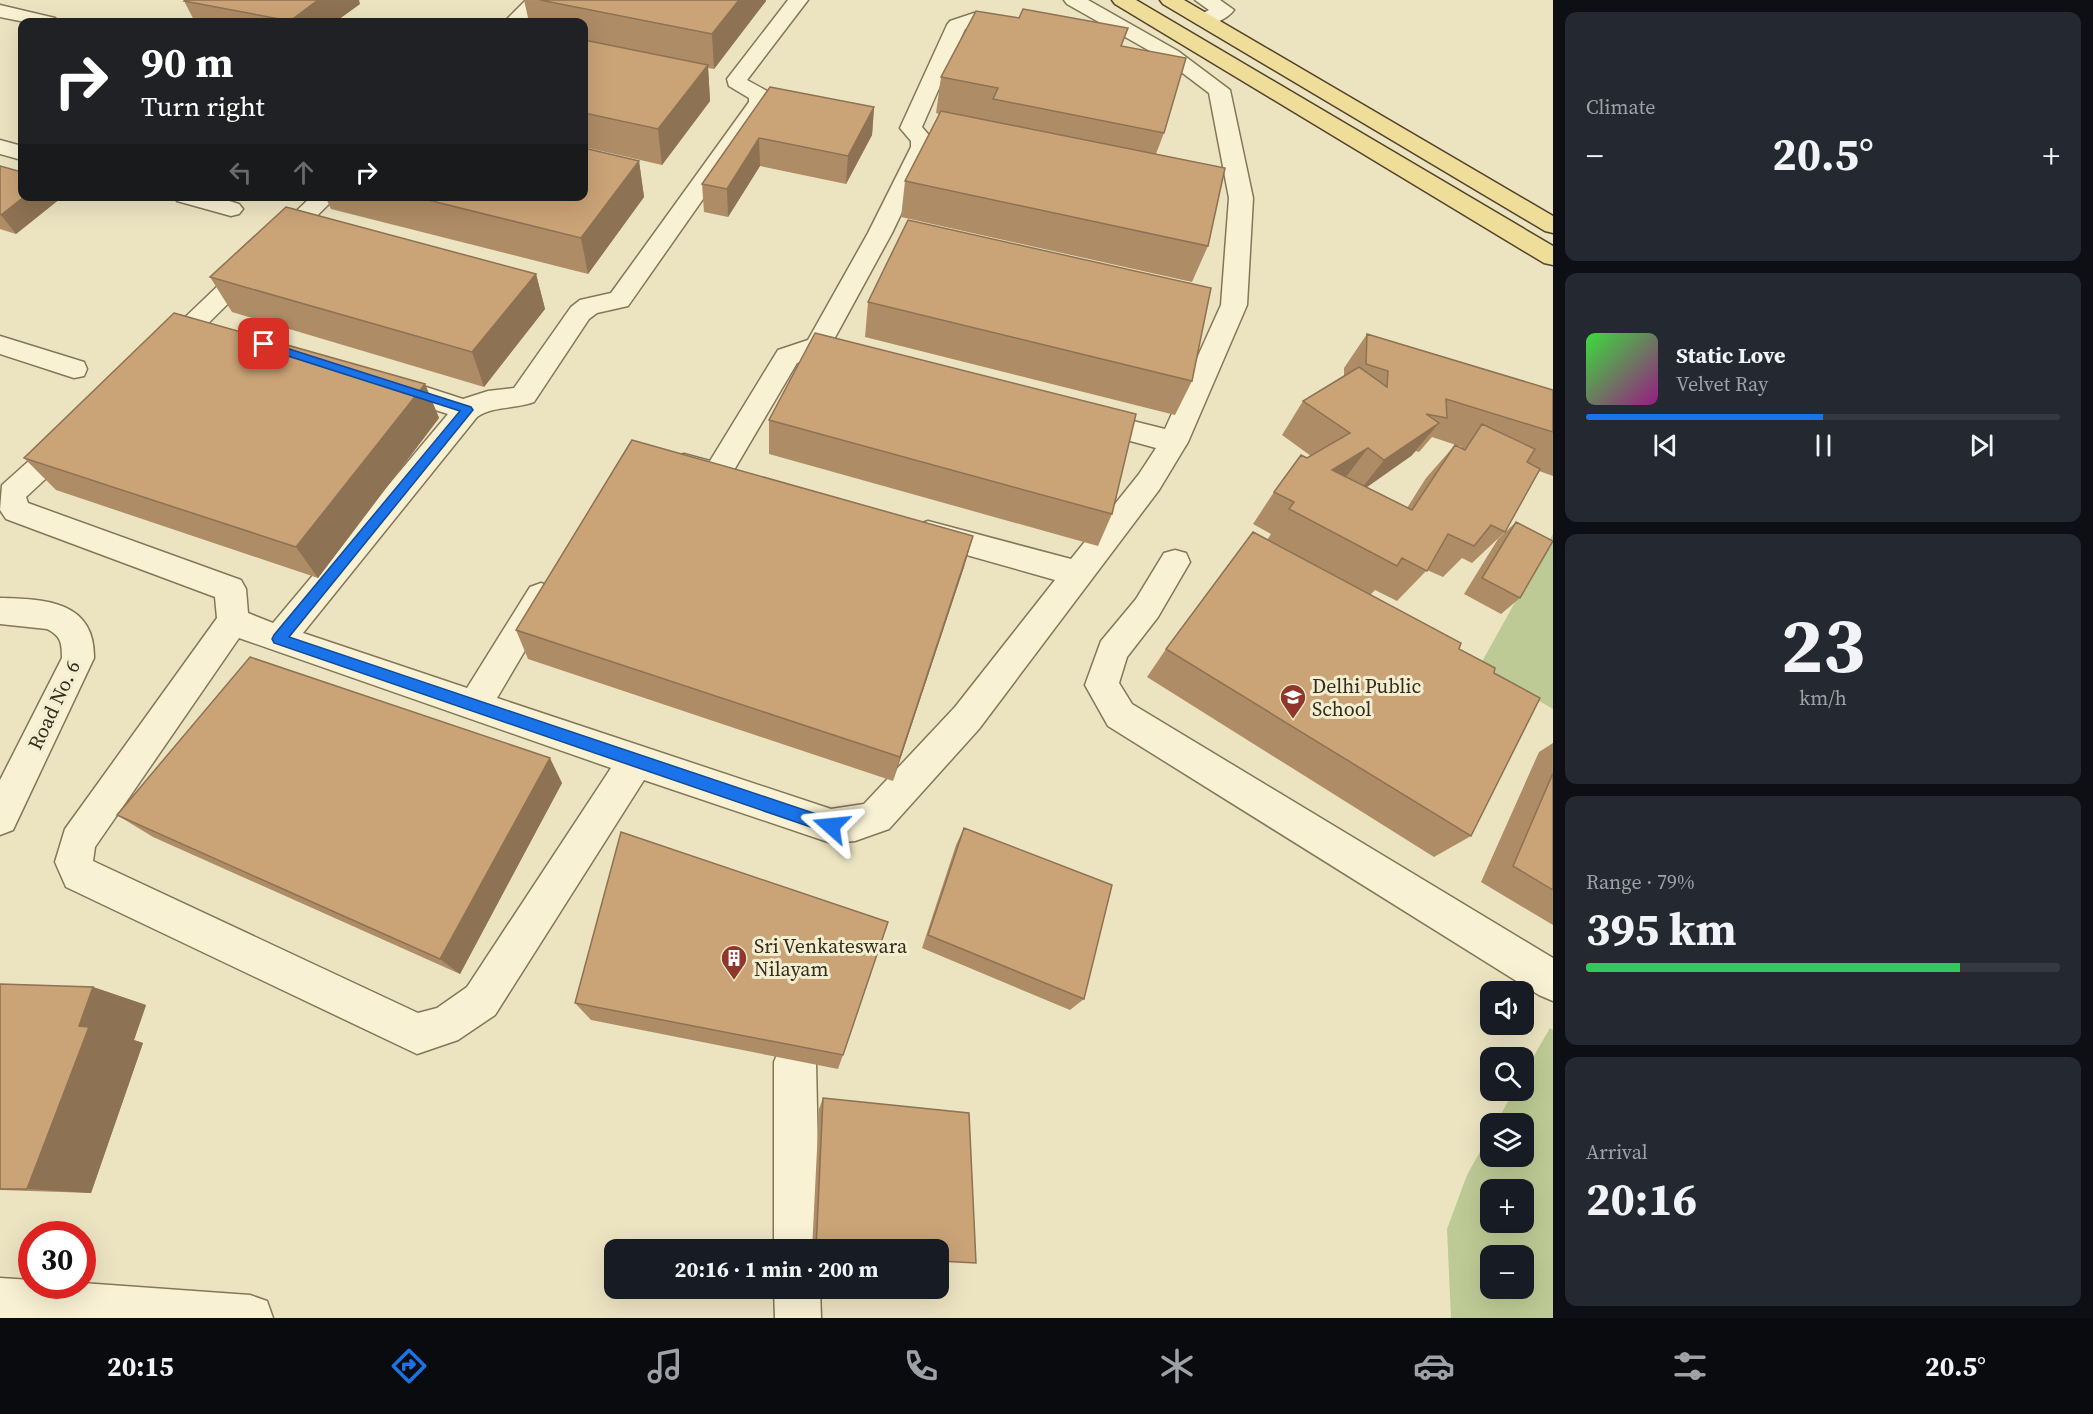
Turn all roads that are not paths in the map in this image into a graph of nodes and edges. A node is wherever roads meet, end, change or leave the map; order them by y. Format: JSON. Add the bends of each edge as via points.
{"nodes":[{"id":1,"x":537,"y":0,"type":"edge"},
{"id":2,"x":798,"y":0,"type":"edge"},
{"id":3,"x":1074,"y":0,"type":"edge"},
{"id":4,"x":1122,"y":0,"type":"edge"},
{"id":5,"x":1170,"y":0,"type":"edge"},
{"id":6,"x":1205,"y":10,"type":"edge"},
{"id":7,"x":0,"y":11,"type":"edge"},
{"id":8,"x":31,"y":18,"type":"edge"},
{"id":9,"x":517,"y":18,"type":"edge"},
{"id":10,"x":1044,"y":32,"type":"edge"},
{"id":11,"x":1101,"y":42,"type":"edge"},
{"id":12,"x":1171,"y":55,"type":"junction"},
{"id":13,"x":911,"y":128,"type":"junction"},
{"id":14,"x":945,"y":135,"type":"edge"},
{"id":15,"x":0,"y":147,"type":"edge"},
{"id":16,"x":18,"y":152,"type":"edge"},
{"id":17,"x":203,"y":201,"type":"edge"},
{"id":18,"x":321,"y":201,"type":"edge"},
{"id":19,"x":231,"y":209,"type":"dead end"},
{"id":20,"x":1553,"y":226,"type":"edge"},
{"id":21,"x":1553,"y":257,"type":"edge"},
{"id":22,"x":0,"y":345,"type":"edge"},
{"id":23,"x":74,"y":369,"type":"dead end"},
{"id":24,"x":144,"y":371,"type":"edge"},
{"id":25,"x":366,"y":377,"type":"edge"},
{"id":26,"x":467,"y":410,"type":"junction"},
{"id":27,"x":1070,"y":415,"type":"edge"},
{"id":28,"x":91,"y":420,"type":"edge"},
{"id":29,"x":1174,"y":442,"type":"junction"},
{"id":30,"x":661,"y":459,"type":"edge"},
{"id":31,"x":898,"y":524,"type":"edge"},
{"id":32,"x":1174,"y":562,"type":"dead end"},
{"id":33,"x":558,"y":567,"type":"edge"},
{"id":34,"x":1079,"y":574,"type":"junction"},
{"id":35,"x":0,"y":610,"type":"edge"},
{"id":36,"x":233,"y":621,"type":"junction"},
{"id":37,"x":279,"y":639,"type":"junction"},
{"id":38,"x":474,"y":706,"type":"junction"},
{"id":39,"x":636,"y":761,"type":"junction"},
{"id":40,"x":0,"y":818,"type":"edge"},
{"id":41,"x":1553,"y":981,"type":"edge"},
{"id":42,"x":795,"y":1062,"type":"edge"},
{"id":43,"x":797,"y":1239,"type":"edge"},
{"id":44,"x":797,"y":1299,"type":"edge"},
{"id":45,"x":0,"y":1300,"type":"edge"},
{"id":46,"x":250,"y":1318,"type":"edge"},
{"id":47,"x":798,"y":1318,"type":"edge"}],
"edges":[{"from":1,"to":9,"type":"street"},
{"from":2,"to":26,"type":"street","via":[[737,79],[740,85],[760,95],[760,102],[619,300],[590,306],[580,313],[524,394],[510,400],[486,399]]},
{"from":3,"to":12,"type":"street"},
{"from":4,"to":21,"type":"main road"},
{"from":5,"to":6,"type":"main road"},
{"from":6,"to":20,"type":"main road","via":[[1427,154]]},
{"from":7,"to":8,"type":"street"},
{"from":10,"to":13,"type":"street","via":[[974,19],[957,25]]},
{"from":11,"to":12,"type":"street"},
{"from":12,"to":29,"type":"street","via":[[1219,90],[1229,196],[1239,251]]},
{"from":13,"to":14,"type":"street"},
{"from":13,"to":30,"type":"street","via":[[922,140],[922,147],[892,235],[828,351],[800,351],[787,357],[728,477]]},
{"from":15,"to":16,"type":"street"},
{"from":17,"to":19,"type":"street"},
{"from":18,"to":24,"type":"street","via":[[207,326]]},
{"from":22,"to":23,"type":"street"},
{"from":25,"to":26,"type":"street"},
{"from":26,"to":37,"type":"street"},
{"from":27,"to":29,"type":"street"},
{"from":28,"to":36,"type":"street","via":[[12,493],[11,503],[17,511],[230,589]]},
{"from":29,"to":34,"type":"street","via":[[1149,482]]},
{"from":31,"to":34,"type":"street"},
{"from":32,"to":41,"type":"street","via":[[1147,608],[1113,651],[1102,685],[1120,715]]},
{"from":33,"to":38,"type":"street"},
{"from":34,"to":39,"type":"street","via":[[967,718],[876,817],[831,826]]},
{"from":35,"to":40,"type":"street","name":"Road No. 6","via":[[56,618],[72,627],[81,642],[78,658]]},
{"from":36,"to":37,"type":"street"},
{"from":36,"to":39,"type":"street","via":[[78,841],[74,862],[79,874],[417,1034],[454,1023],[481,1001]]},
{"from":37,"to":38,"type":"street"},
{"from":38,"to":39,"type":"street"},
{"from":42,"to":43,"type":"street"},
{"from":44,"to":47,"type":"street"},
{"from":45,"to":46,"type":"street"}]}
